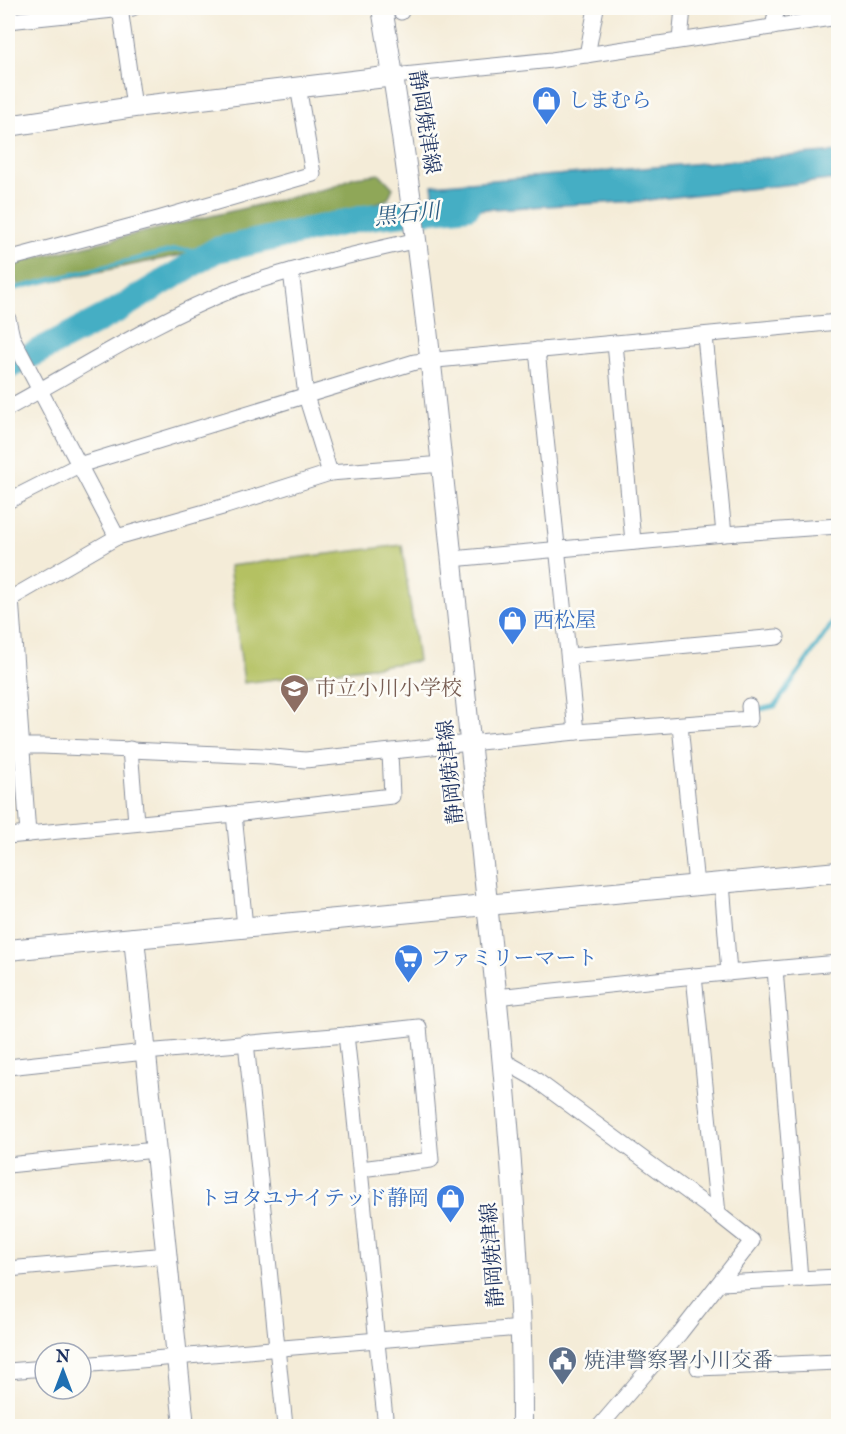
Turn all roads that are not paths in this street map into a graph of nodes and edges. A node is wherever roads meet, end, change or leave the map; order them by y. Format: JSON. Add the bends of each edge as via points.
{"nodes":[{"id":1,"x":124,"y":8,"type":"edge"},
{"id":2,"x":596,"y":8,"type":"edge"},
{"id":3,"x":683,"y":8,"type":"edge"},
{"id":4,"x":777,"y":8,"type":"edge"},
{"id":5,"x":395,"y":9,"type":"edge"},
{"id":6,"x":60,"y":11,"type":"edge"},
{"id":7,"x":838,"y":17,"type":"edge"},
{"id":8,"x":8,"y":21,"type":"edge"},
{"id":9,"x":773,"y":27,"type":"junction"},
{"id":10,"x":680,"y":40,"type":"junction"},
{"id":11,"x":587,"y":55,"type":"junction"},
{"id":12,"x":394,"y":76,"type":"junction"},
{"id":13,"x":298,"y":86,"type":"junction"},
{"id":14,"x":134,"y":107,"type":"junction"},
{"id":15,"x":8,"y":126,"type":"edge"},
{"id":16,"x":417,"y":240,"type":"junction"},
{"id":17,"x":8,"y":259,"type":"edge"},
{"id":18,"x":291,"y":271,"type":"junction"},
{"id":19,"x":8,"y":319,"type":"edge"},
{"id":20,"x":838,"y":322,"type":"edge"},
{"id":21,"x":705,"y":336,"type":"junction"},
{"id":22,"x":615,"y":343,"type":"junction"},
{"id":23,"x":537,"y":350,"type":"junction"},
{"id":24,"x":432,"y":360,"type":"junction"},
{"id":25,"x":41,"y":390,"type":"junction"},
{"id":26,"x":306,"y":396,"type":"junction"},
{"id":27,"x":8,"y":408,"type":"edge"},
{"id":28,"x":442,"y":464,"type":"junction"},
{"id":29,"x":79,"y":465,"type":"junction"},
{"id":30,"x":330,"y":473,"type":"junction"},
{"id":31,"x":8,"y":501,"type":"edge"},
{"id":32,"x":838,"y":526,"type":"edge"},
{"id":33,"x":724,"y":534,"type":"junction"},
{"id":34,"x":117,"y":537,"type":"junction"},
{"id":35,"x":633,"y":542,"type":"junction"},
{"id":36,"x":556,"y":549,"type":"junction"},
{"id":37,"x":452,"y":559,"type":"junction"},
{"id":38,"x":9,"y":599,"type":"edge"},
{"id":39,"x":777,"y":637,"type":"dead end"},
{"id":40,"x":569,"y":656,"type":"junction"},
{"id":41,"x":12,"y":685,"type":"edge"},
{"id":42,"x":749,"y":711,"type":"dead end"},
{"id":43,"x":680,"y":725,"type":"junction"},
{"id":44,"x":576,"y":732,"type":"junction"},
{"id":45,"x":471,"y":743,"type":"junction"},
{"id":46,"x":130,"y":749,"type":"junction"},
{"id":47,"x":14,"y":750,"type":"edge"},
{"id":48,"x":390,"y":753,"type":"junction"},
{"id":49,"x":234,"y":814,"type":"junction"},
{"id":50,"x":136,"y":822,"type":"junction"},
{"id":51,"x":28,"y":834,"type":"junction"},
{"id":52,"x":8,"y":836,"type":"edge"},
{"id":53,"x":838,"y":872,"type":"edge"},
{"id":54,"x":722,"y":882,"type":"junction"},
{"id":55,"x":696,"y":885,"type":"junction"},
{"id":56,"x":487,"y":904,"type":"junction"},
{"id":57,"x":245,"y":927,"type":"junction"},
{"id":58,"x":134,"y":938,"type":"junction"},
{"id":59,"x":8,"y":950,"type":"edge"},
{"id":60,"x":838,"y":963,"type":"edge"},
{"id":61,"x":775,"y":969,"type":"junction"},
{"id":62,"x":729,"y":973,"type":"junction"},
{"id":63,"x":694,"y":976,"type":"junction"},
{"id":64,"x":496,"y":997,"type":"junction"},
{"id":65,"x":346,"y":1035,"type":"junction"},
{"id":66,"x":246,"y":1042,"type":"junction"},
{"id":67,"x":146,"y":1052,"type":"junction"},
{"id":68,"x":502,"y":1060,"type":"junction"},
{"id":69,"x":8,"y":1067,"type":"edge"},
{"id":70,"x":155,"y":1150,"type":"junction"},
{"id":71,"x":8,"y":1165,"type":"edge"},
{"id":72,"x":361,"y":1169,"type":"junction"},
{"id":73,"x":718,"y":1214,"type":"junction"},
{"id":74,"x":167,"y":1255,"type":"junction"},
{"id":75,"x":8,"y":1269,"type":"edge"},
{"id":76,"x":838,"y":1277,"type":"edge"},
{"id":77,"x":800,"y":1279,"type":"junction"},
{"id":78,"x":721,"y":1283,"type":"junction"},
{"id":79,"x":521,"y":1328,"type":"junction"},
{"id":80,"x":376,"y":1339,"type":"junction"},
{"id":81,"x":276,"y":1348,"type":"junction"},
{"id":82,"x":177,"y":1358,"type":"junction"},
{"id":83,"x":838,"y":1362,"type":"edge"},
{"id":84,"x":93,"y":1364,"type":"edge"},
{"id":85,"x":698,"y":1368,"type":"dead end"},
{"id":86,"x":33,"y":1369,"type":"edge"},
{"id":87,"x":8,"y":1371,"type":"edge"},
{"id":88,"x":184,"y":1426,"type":"edge"},
{"id":89,"x":285,"y":1426,"type":"edge"},
{"id":90,"x":386,"y":1426,"type":"edge"},
{"id":91,"x":522,"y":1426,"type":"edge"},
{"id":92,"x":600,"y":1426,"type":"edge"}],
"edges":[{"from":1,"to":6,"type":"street"},
{"from":1,"to":14,"type":"street"},
{"from":2,"to":11,"type":"street"},
{"from":3,"to":10,"type":"street"},
{"from":4,"to":9,"type":"street"},
{"from":5,"to":12,"type":"street","name":"静岡焼津線"},
{"from":6,"to":8,"type":"street"},
{"from":7,"to":9,"type":"street"},
{"from":9,"to":10,"type":"street"},
{"from":10,"to":11,"type":"street"},
{"from":11,"to":12,"type":"street"},
{"from":12,"to":13,"type":"street"},
{"from":12,"to":16,"type":"street","name":"静岡焼津線"},
{"from":13,"to":14,"type":"street"},
{"from":13,"to":17,"type":"street","via":[[314,174]]},
{"from":14,"to":15,"type":"street"},
{"from":16,"to":18,"type":"street"},
{"from":16,"to":24,"type":"street","name":"静岡焼津線"},
{"from":18,"to":25,"type":"street","via":[[237,288],[177,314]]},
{"from":18,"to":26,"type":"street"},
{"from":19,"to":25,"type":"street","via":[[12,337]]},
{"from":20,"to":21,"type":"street"},
{"from":21,"to":22,"type":"street"},
{"from":21,"to":33,"type":"street"},
{"from":22,"to":23,"type":"street"},
{"from":22,"to":35,"type":"street"},
{"from":23,"to":24,"type":"street"},
{"from":23,"to":36,"type":"street"},
{"from":24,"to":26,"type":"street"},
{"from":24,"to":28,"type":"street","name":"静岡焼津線"},
{"from":25,"to":27,"type":"street"},
{"from":25,"to":29,"type":"street"},
{"from":26,"to":29,"type":"street"},
{"from":26,"to":30,"type":"street"},
{"from":28,"to":30,"type":"street"},
{"from":28,"to":37,"type":"street","name":"静岡焼津線"},
{"from":29,"to":31,"type":"street"},
{"from":29,"to":34,"type":"street"},
{"from":30,"to":34,"type":"street"},
{"from":32,"to":33,"type":"street"},
{"from":33,"to":35,"type":"street"},
{"from":34,"to":38,"type":"street"},
{"from":35,"to":36,"type":"street"},
{"from":36,"to":37,"type":"street"},
{"from":36,"to":40,"type":"street"},
{"from":37,"to":45,"type":"street","name":"静岡焼津線"},
{"from":38,"to":41,"type":"street"},
{"from":39,"to":40,"type":"street"},
{"from":40,"to":44,"type":"street"},
{"from":41,"to":47,"type":"street"},
{"from":42,"to":43,"type":"street","via":[[750,719]]},
{"from":43,"to":44,"type":"street"},
{"from":43,"to":55,"type":"street"},
{"from":44,"to":45,"type":"street"},
{"from":45,"to":48,"type":"street"},
{"from":45,"to":56,"type":"street","name":"静岡焼津線"},
{"from":46,"to":47,"type":"street"},
{"from":46,"to":48,"type":"street","via":[[305,760]]},
{"from":46,"to":50,"type":"street"},
{"from":47,"to":51,"type":"street"},
{"from":48,"to":49,"type":"street","via":[[392,796]]},
{"from":49,"to":50,"type":"street"},
{"from":49,"to":57,"type":"street"},
{"from":50,"to":51,"type":"street"},
{"from":51,"to":52,"type":"street"},
{"from":53,"to":54,"type":"street"},
{"from":54,"to":55,"type":"street"},
{"from":54,"to":62,"type":"street"},
{"from":55,"to":56,"type":"street"},
{"from":56,"to":57,"type":"street"},
{"from":56,"to":64,"type":"street","name":"静岡焼津線"},
{"from":57,"to":58,"type":"street"},
{"from":58,"to":59,"type":"street"},
{"from":58,"to":67,"type":"street"},
{"from":60,"to":61,"type":"street"},
{"from":61,"to":62,"type":"street"},
{"from":61,"to":77,"type":"street"},
{"from":62,"to":63,"type":"street"},
{"from":63,"to":64,"type":"street"},
{"from":63,"to":73,"type":"street"},
{"from":64,"to":68,"type":"street","name":"静岡焼津線"},
{"from":65,"to":66,"type":"street"},
{"from":65,"to":72,"type":"street"},
{"from":65,"to":72,"type":"street","via":[[419,1027],[431,1160]]},
{"from":66,"to":67,"type":"street"},
{"from":66,"to":81,"type":"street"},
{"from":67,"to":69,"type":"street"},
{"from":67,"to":70,"type":"street"},
{"from":68,"to":73,"type":"street","via":[[532,1077]]},
{"from":68,"to":79,"type":"street","name":"静岡焼津線"},
{"from":70,"to":71,"type":"street"},
{"from":70,"to":74,"type":"street"},
{"from":72,"to":80,"type":"street"},
{"from":73,"to":78,"type":"street","via":[[752,1241]]},
{"from":74,"to":75,"type":"street"},
{"from":74,"to":82,"type":"street"},
{"from":76,"to":77,"type":"street"},
{"from":77,"to":78,"type":"street"},
{"from":78,"to":92,"type":"street"},
{"from":79,"to":80,"type":"street"},
{"from":79,"to":91,"type":"street","name":"静岡焼津線"},
{"from":80,"to":81,"type":"street"},
{"from":80,"to":90,"type":"street"},
{"from":81,"to":82,"type":"street"},
{"from":81,"to":89,"type":"street"},
{"from":82,"to":84,"type":"street"},
{"from":82,"to":88,"type":"street"},
{"from":83,"to":85,"type":"street"},
{"from":86,"to":87,"type":"street"}]}
